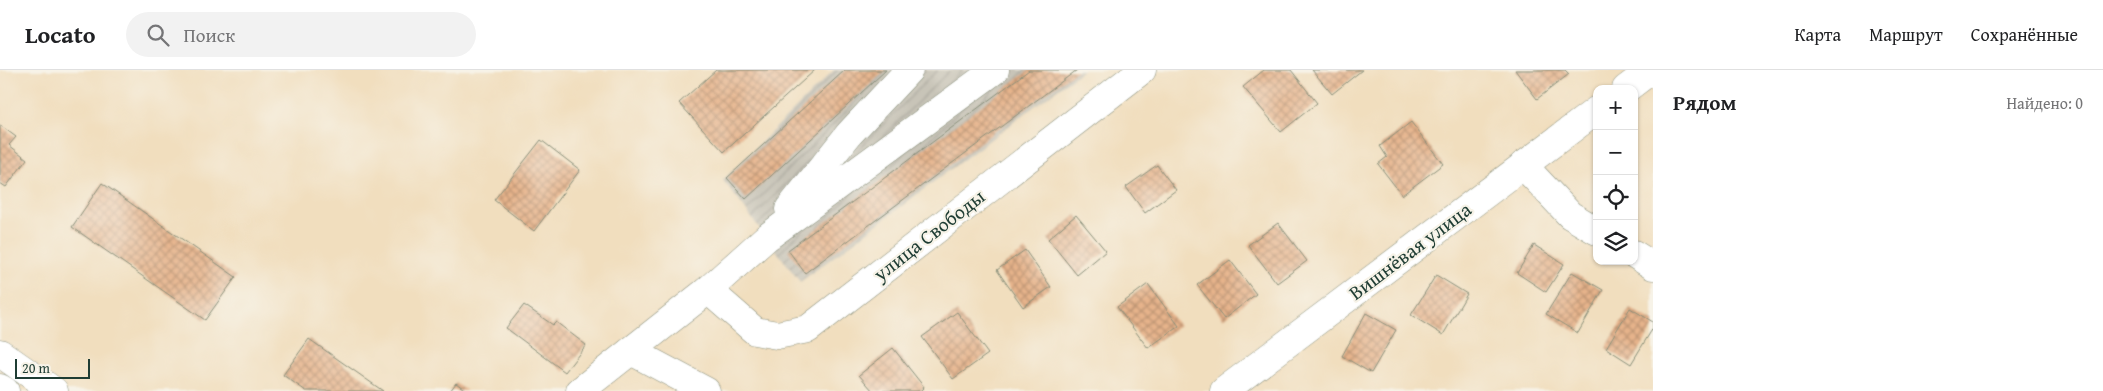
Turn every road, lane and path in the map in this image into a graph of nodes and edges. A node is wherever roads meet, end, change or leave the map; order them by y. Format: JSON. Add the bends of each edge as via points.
{"nodes":[{"id":1,"x":909,"y":70,"type":"edge"},
{"id":2,"x":1142,"y":70,"type":"edge"},
{"id":3,"x":1650,"y":70,"type":"edge"},
{"id":4,"x":989,"y":72,"type":"edge"},
{"id":5,"x":1631,"y":85,"type":"edge"},
{"id":6,"x":1593,"y":113,"type":"edge"},
{"id":7,"x":1524,"y":165,"type":"junction"},
{"id":8,"x":1593,"y":229,"type":"edge"},
{"id":9,"x":766,"y":238,"type":"junction"},
{"id":10,"x":1638,"y":257,"type":"edge"},
{"id":11,"x":1653,"y":266,"type":"edge"},
{"id":12,"x":708,"y":290,"type":"junction"},
{"id":13,"x":631,"y":351,"type":"junction"},
{"id":14,"x":0,"y":354,"type":"edge"},
{"id":15,"x":0,"y":388,"type":"edge"},
{"id":16,"x":5,"y":391,"type":"edge"},
{"id":17,"x":54,"y":391,"type":"edge"},
{"id":18,"x":580,"y":391,"type":"edge"},
{"id":19,"x":706,"y":391,"type":"edge"},
{"id":20,"x":1224,"y":391,"type":"edge"}],
"edges":[{"from":1,"to":9,"type":"street","via":[[849,134]]},
{"from":2,"to":12,"type":"street","name":"улица Свободы","via":[[808,329],[777,335],[755,331]]},
{"from":3,"to":5,"type":"street"},
{"from":4,"to":9,"type":"street"},
{"from":6,"to":7,"type":"street","name":"Вишнёвая улица"},
{"from":7,"to":8,"type":"street","via":[[1570,215]]},
{"from":7,"to":20,"type":"street","name":"Вишнёвая улица"},
{"from":9,"to":12,"type":"street"},
{"from":10,"to":11,"type":"street"},
{"from":12,"to":13,"type":"street"},
{"from":13,"to":18,"type":"street"},
{"from":13,"to":19,"type":"street"},
{"from":14,"to":17,"type":"street"},
{"from":15,"to":16,"type":"street"}]}
